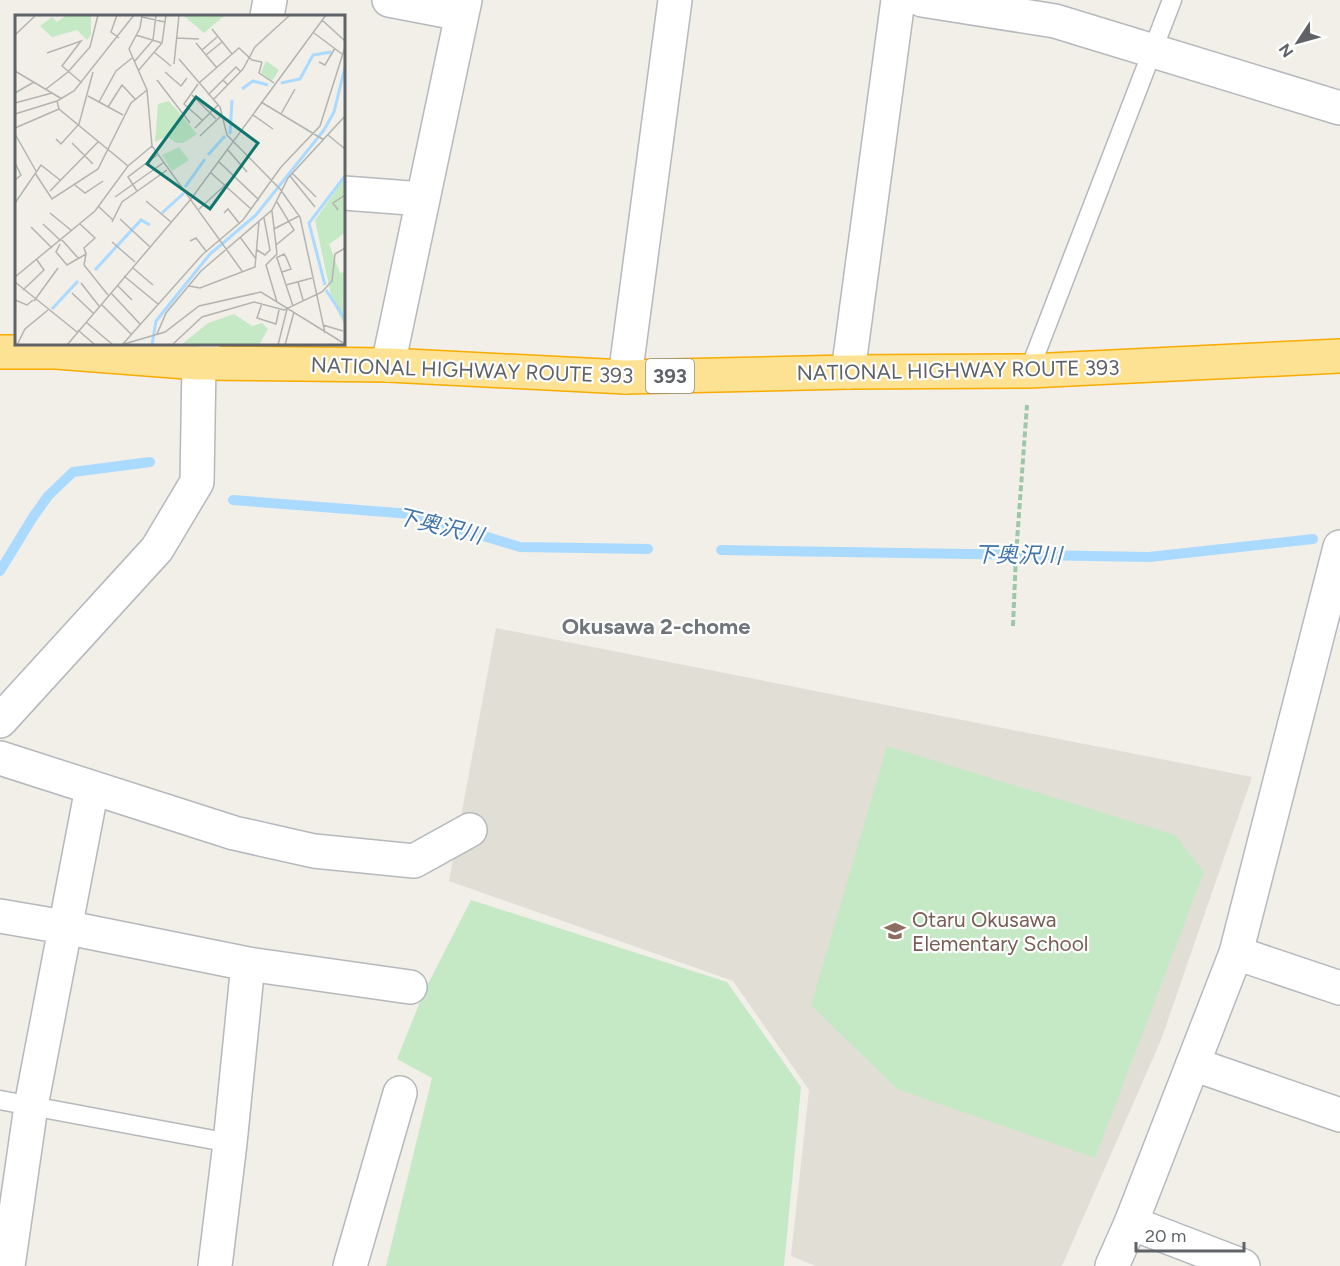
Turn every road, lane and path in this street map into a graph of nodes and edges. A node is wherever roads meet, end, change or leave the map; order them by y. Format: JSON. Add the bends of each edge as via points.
{"nodes":[{"id":1,"x":270,"y":0,"type":"edge"},
{"id":2,"x":389,"y":0,"type":"edge"},
{"id":3,"x":675,"y":0,"type":"edge"},
{"id":4,"x":898,"y":0,"type":"edge"},
{"id":5,"x":922,"y":0,"type":"edge"},
{"id":6,"x":1172,"y":0,"type":"edge"},
{"id":7,"x":463,"y":7,"type":"edge"},
{"id":8,"x":267,"y":15,"type":"edge"},
{"id":9,"x":1152,"y":51,"type":"junction"},
{"id":10,"x":1340,"y":108,"type":"edge"},
{"id":11,"x":345,"y":193,"type":"edge"},
{"id":12,"x":423,"y":199,"type":"junction"},
{"id":13,"x":0,"y":352,"type":"edge"},
{"id":14,"x":201,"y":353,"type":"edge"},
{"id":15,"x":1340,"y":356,"type":"edge"},
{"id":16,"x":388,"y":365,"type":"junction"},
{"id":17,"x":1029,"y":371,"type":"junction"},
{"id":18,"x":848,"y":372,"type":"junction"},
{"id":19,"x":626,"y":377,"type":"junction"},
{"id":20,"x":1340,"y":547,"type":"edge"},
{"id":21,"x":1013,"y":626,"type":"dead end"},
{"id":22,"x":0,"y":721,"type":"edge"},
{"id":23,"x":0,"y":758,"type":"edge"},
{"id":24,"x":92,"y":788,"type":"junction"},
{"id":25,"x":470,"y":830,"type":"dead end"},
{"id":26,"x":0,"y":916,"type":"edge"},
{"id":27,"x":64,"y":927,"type":"junction"},
{"id":28,"x":1236,"y":952,"type":"junction"},
{"id":29,"x":248,"y":964,"type":"junction"},
{"id":30,"x":410,"y":987,"type":"dead end"},
{"id":31,"x":1340,"y":988,"type":"edge"},
{"id":32,"x":1193,"y":1064,"type":"junction"},
{"id":33,"x":400,"y":1092,"type":"dead end"},
{"id":34,"x":16,"y":1103,"type":"edge"},
{"id":35,"x":1340,"y":1114,"type":"edge"},
{"id":36,"x":230,"y":1143,"type":"junction"},
{"id":37,"x":1131,"y":1223,"type":"junction"},
{"id":38,"x":8,"y":1266,"type":"edge"},
{"id":39,"x":215,"y":1266,"type":"edge"},
{"id":40,"x":350,"y":1266,"type":"edge"},
{"id":41,"x":1112,"y":1266,"type":"edge"},
{"id":42,"x":1243,"y":1266,"type":"edge"}],
"edges":[{"from":1,"to":8,"type":"street"},
{"from":2,"to":7,"type":"street"},
{"from":3,"to":19,"type":"street"},
{"from":4,"to":18,"type":"street"},
{"from":5,"to":9,"type":"street","via":[[1055,21]]},
{"from":6,"to":9,"type":"lane"},
{"from":7,"to":12,"type":"street"},
{"from":9,"to":10,"type":"street"},
{"from":9,"to":17,"type":"lane"},
{"from":11,"to":12,"type":"street"},
{"from":12,"to":16,"type":"street"},
{"from":13,"to":14,"type":"highway","name":"NATIONAL HIGHWAY ROUTE 393","number":"393"},
{"from":14,"to":16,"type":"highway","name":"NATIONAL HIGHWAY ROUTE 393","number":"393"},
{"from":14,"to":22,"type":"street","via":[[197,482],[157,549]]},
{"from":15,"to":17,"type":"highway","name":"NATIONAL HIGHWAY ROUTE 393","number":"393"},
{"from":16,"to":19,"type":"highway","name":"NATIONAL HIGHWAY ROUTE 393","number":"393"},
{"from":17,"to":18,"type":"highway","name":"NATIONAL HIGHWAY ROUTE 393","number":"393"},
{"from":17,"to":21,"type":"path"},
{"from":18,"to":19,"type":"highway","name":"NATIONAL HIGHWAY ROUTE 393","number":"393"},
{"from":20,"to":28,"type":"street"},
{"from":23,"to":24,"type":"street"},
{"from":24,"to":25,"type":"street","via":[[234,833],[314,851],[414,861]]},
{"from":24,"to":27,"type":"street"},
{"from":26,"to":27,"type":"street"},
{"from":27,"to":29,"type":"street"},
{"from":27,"to":34,"type":"street"},
{"from":28,"to":31,"type":"street"},
{"from":28,"to":32,"type":"street"},
{"from":29,"to":30,"type":"street"},
{"from":29,"to":36,"type":"street"},
{"from":32,"to":35,"type":"street"},
{"from":32,"to":37,"type":"street"},
{"from":33,"to":40,"type":"street"},
{"from":34,"to":36,"type":"lane"},
{"from":34,"to":38,"type":"street"},
{"from":36,"to":39,"type":"street"},
{"from":37,"to":41,"type":"street"},
{"from":37,"to":42,"type":"street"}]}
